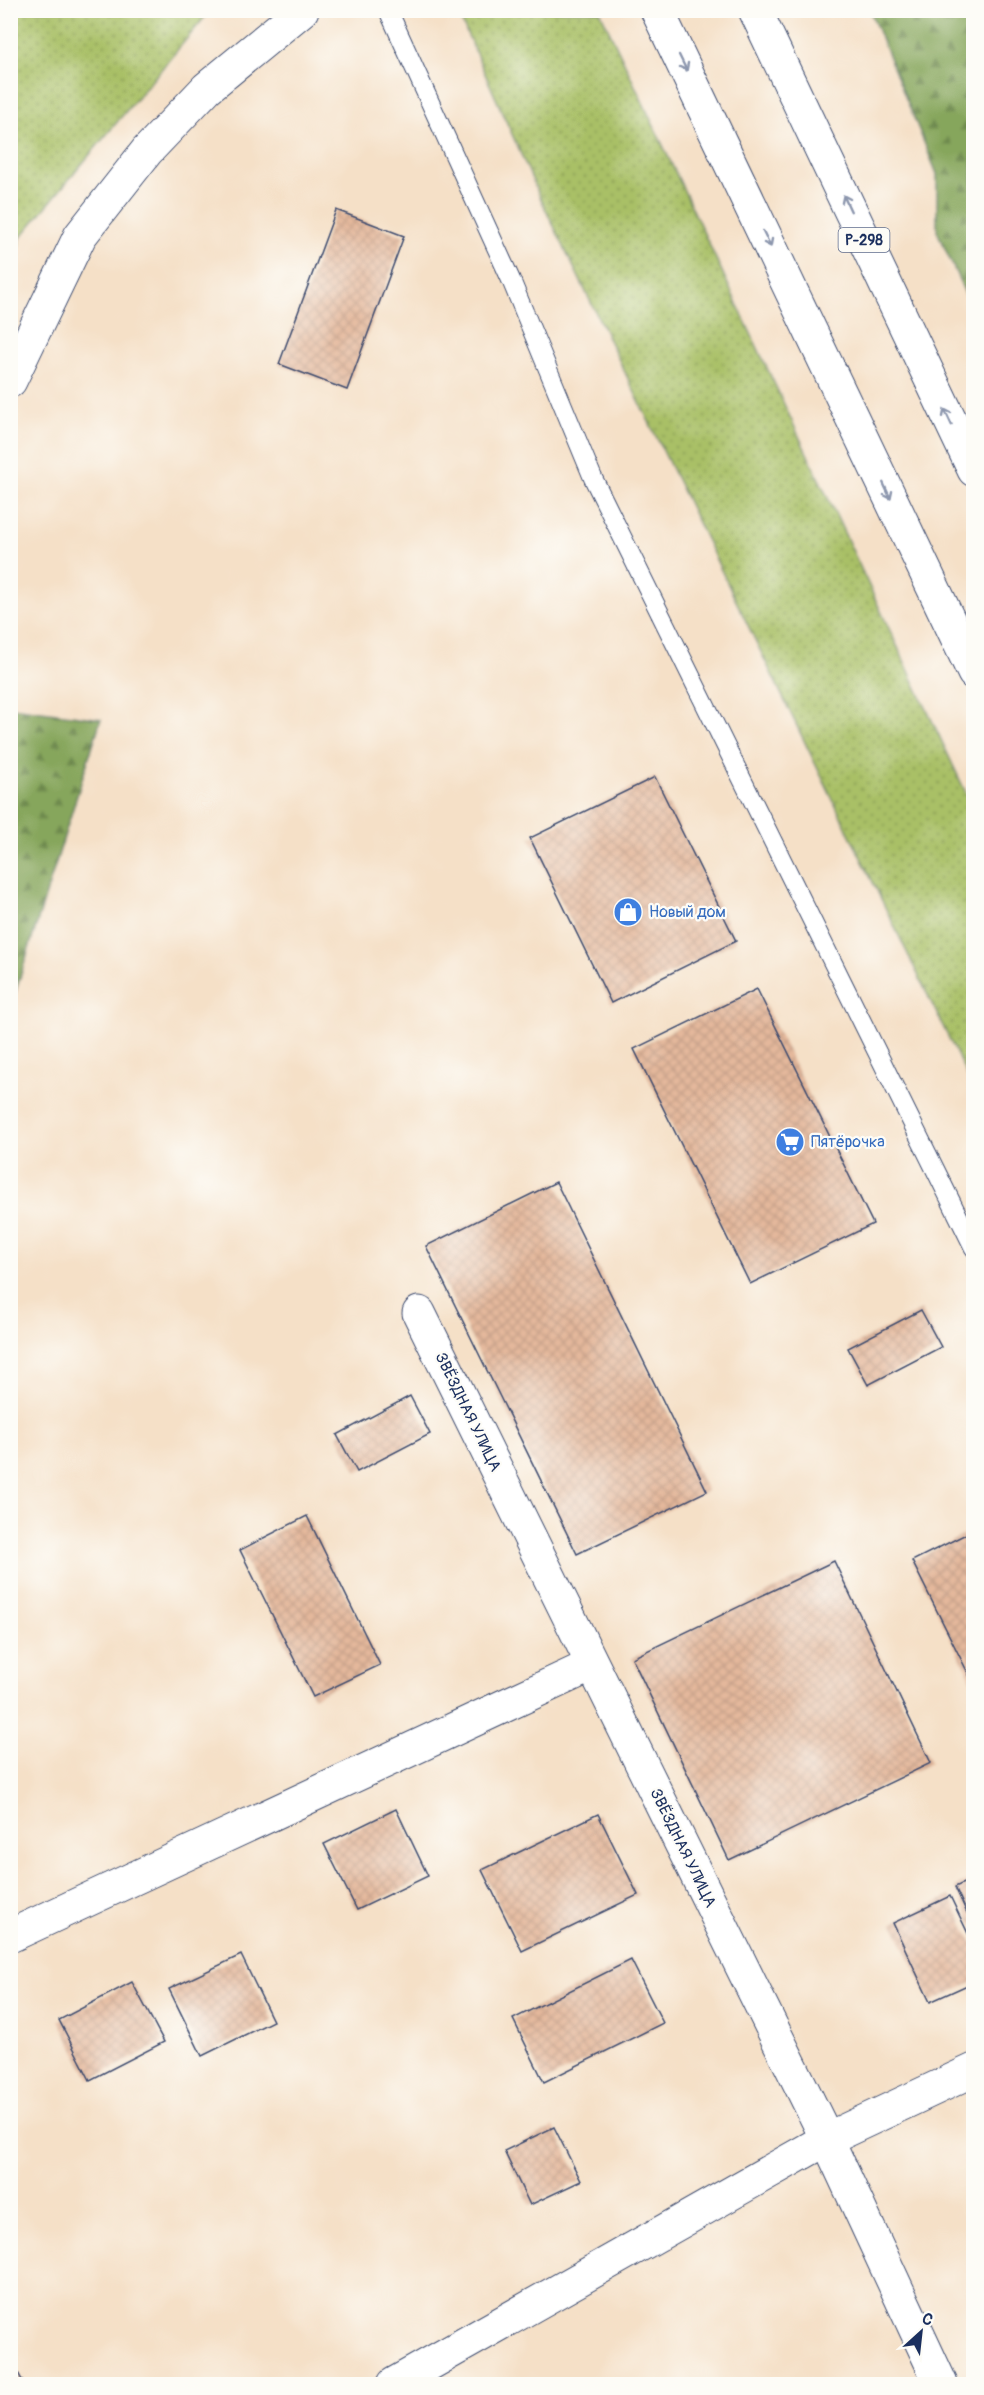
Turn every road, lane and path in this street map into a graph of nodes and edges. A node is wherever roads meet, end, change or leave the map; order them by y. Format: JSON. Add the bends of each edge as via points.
{"nodes":[{"id":1,"x":302,"y":10,"type":"edge"},
{"id":2,"x":388,"y":10,"type":"edge"},
{"id":3,"x":657,"y":10,"type":"edge"},
{"id":4,"x":755,"y":10,"type":"edge"},
{"id":5,"x":10,"y":381,"type":"edge"},
{"id":6,"x":971,"y":463,"type":"edge"},
{"id":7,"x":974,"y":673,"type":"edge"},
{"id":8,"x":974,"y":1248,"type":"edge"},
{"id":9,"x":419,"y":1313,"type":"dead end"},
{"id":10,"x":592,"y":1665,"type":"junction"},
{"id":11,"x":10,"y":1936,"type":"edge"},
{"id":12,"x":974,"y":2070,"type":"edge"},
{"id":13,"x":827,"y":2139,"type":"junction"},
{"id":14,"x":394,"y":2385,"type":"edge"},
{"id":15,"x":942,"y":2385,"type":"edge"}],
"edges":[{"from":1,"to":5,"type":"main road","via":[[207,88],[147,151],[80,236]]},
{"from":2,"to":8,"type":"lane","via":[[511,280],[593,478]]},
{"from":3,"to":7,"type":"main road","one_way":true},
{"from":6,"to":4,"type":"main road","number":"Р-298","one_way":true},
{"from":9,"to":10,"type":"main road","name":"ЗВЁЗДНАЯ УЛИЦА"},
{"from":10,"to":11,"type":"main road"},
{"from":10,"to":13,"type":"main road","name":"ЗВЁЗДНАЯ УЛИЦА"},
{"from":12,"to":13,"type":"main road"},
{"from":13,"to":14,"type":"main road"},
{"from":13,"to":15,"type":"main road","name":"ЗВЁЗДНАЯ УЛИЦА"}]}
